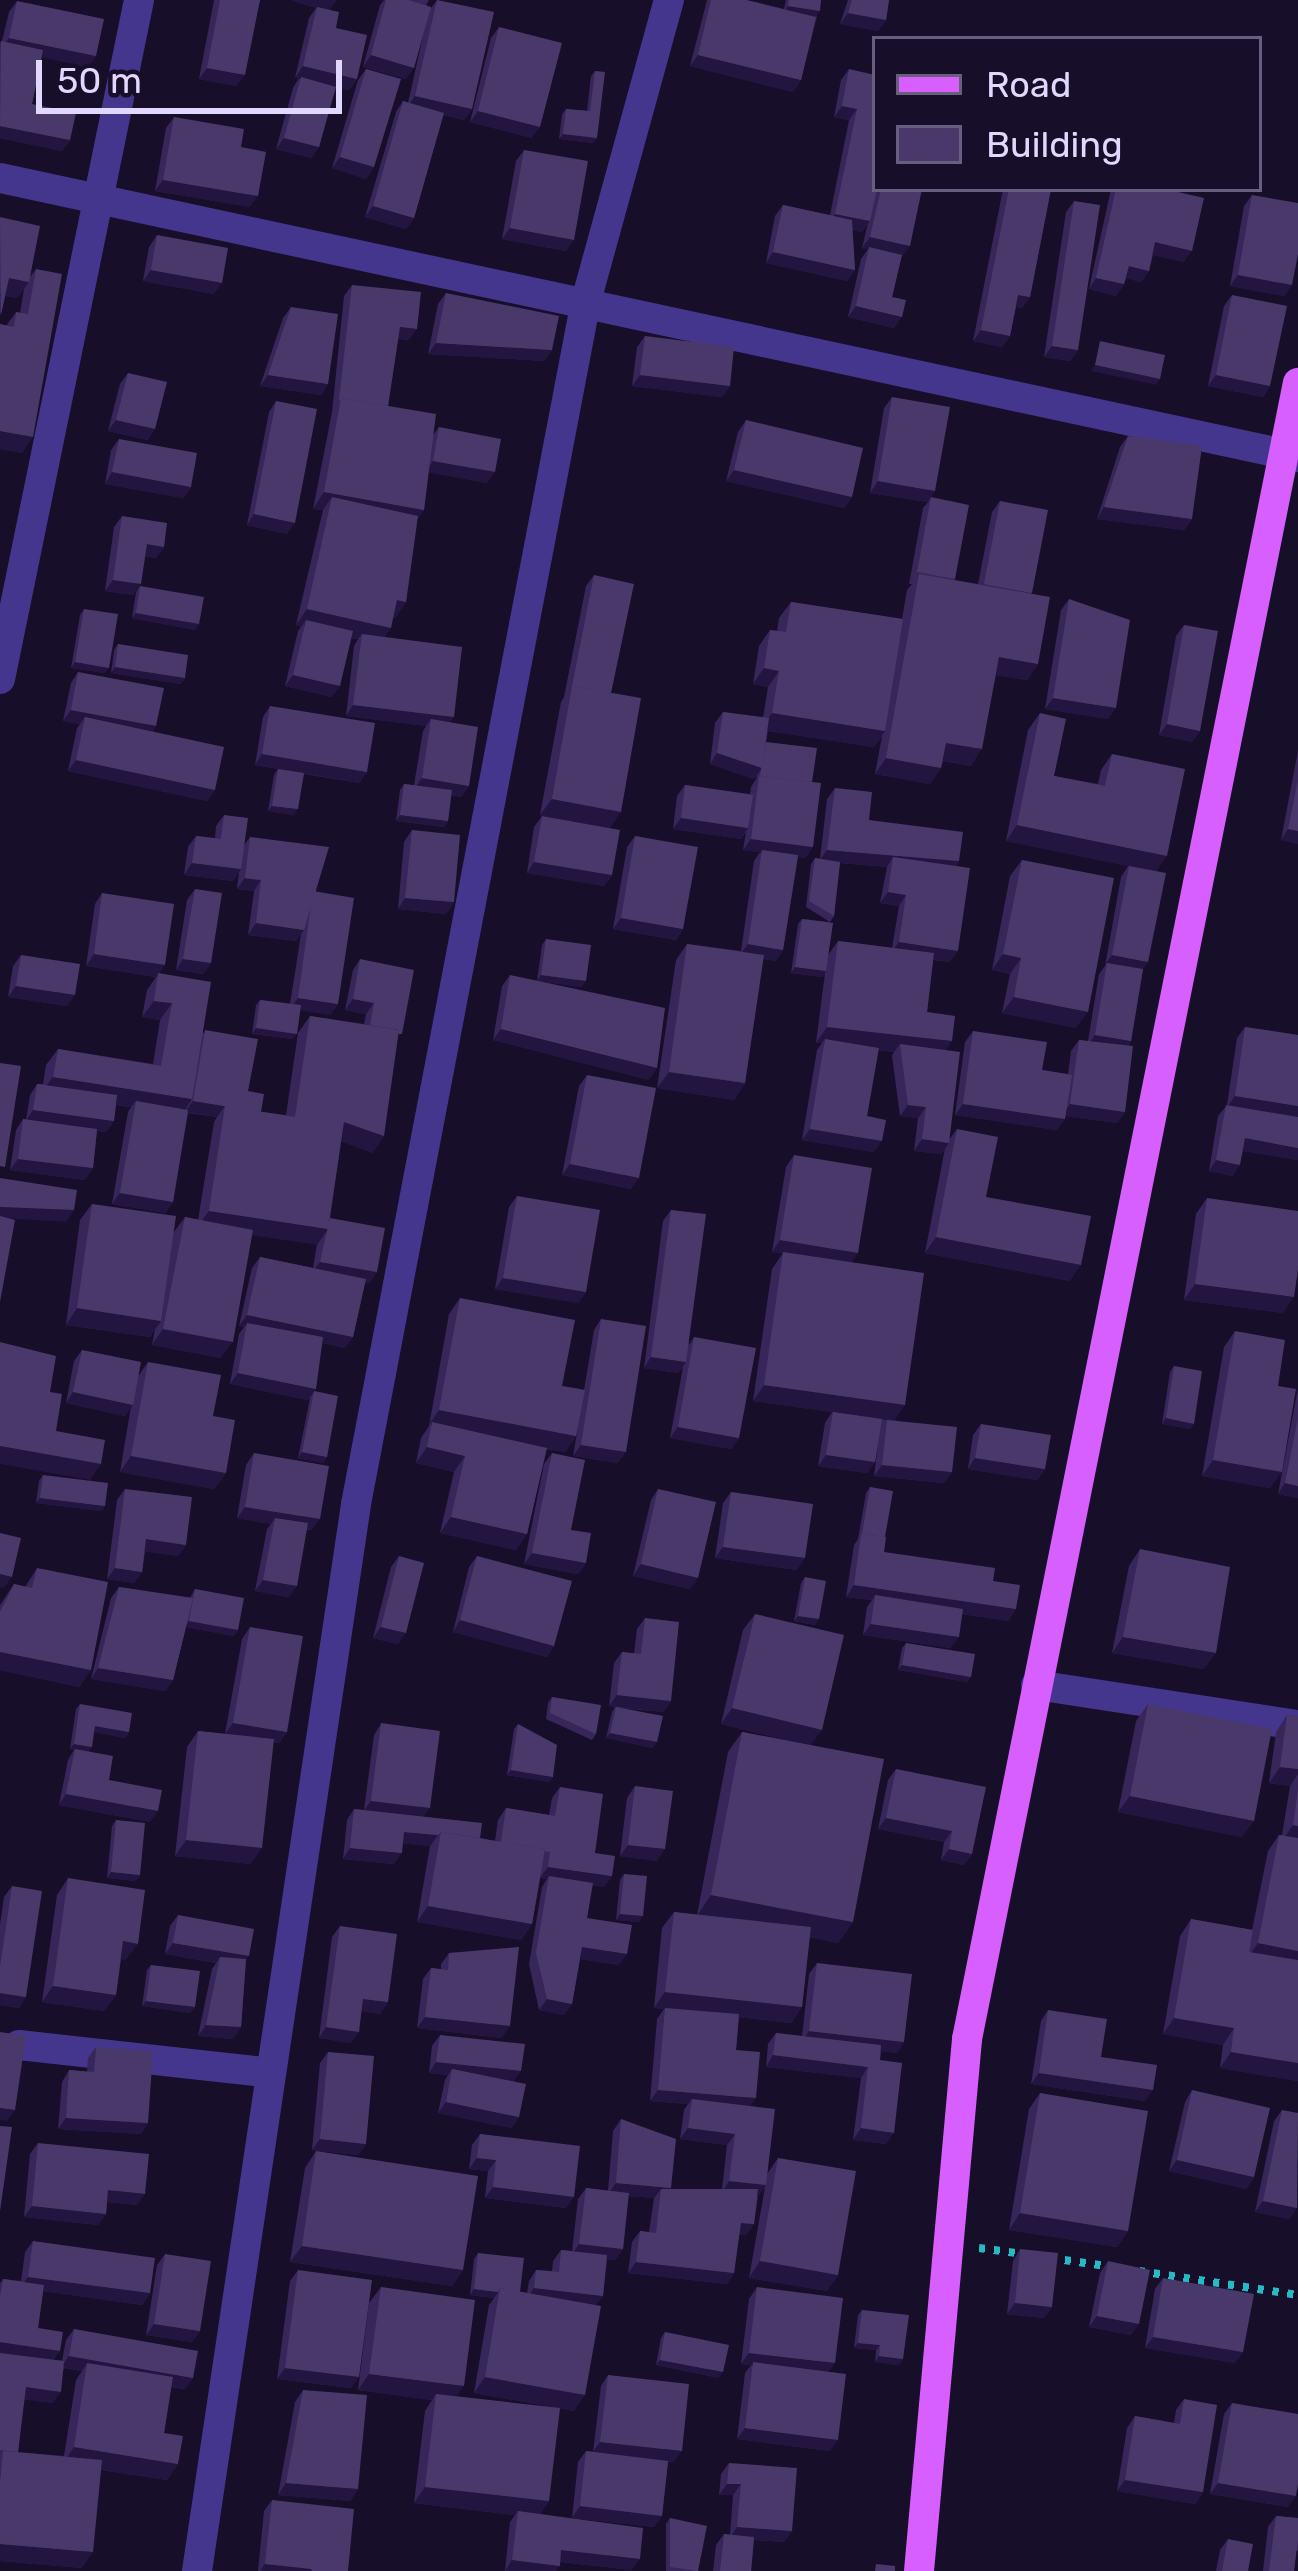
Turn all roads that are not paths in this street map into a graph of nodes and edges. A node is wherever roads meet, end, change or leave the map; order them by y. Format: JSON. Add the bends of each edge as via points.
{"nodes":[{"id":1,"x":140,"y":0,"type":"edge"},
{"id":2,"x":669,"y":0,"type":"edge"},
{"id":3,"x":0,"y":178,"type":"edge"},
{"id":4,"x":100,"y":201,"type":"junction"},
{"id":5,"x":586,"y":301,"type":"junction"},
{"id":6,"x":1298,"y":383,"type":"edge"},
{"id":7,"x":1290,"y":456,"type":"edge"},
{"id":8,"x":8,"y":599,"type":"edge"},
{"id":9,"x":0,"y":679,"type":"edge"},
{"id":10,"x":1036,"y":1684,"type":"junction"},
{"id":11,"x":1298,"y":1725,"type":"edge"},
{"id":12,"x":19,"y":2044,"type":"edge"},
{"id":13,"x":264,"y":2072,"type":"junction"},
{"id":14,"x":197,"y":2571,"type":"edge"},
{"id":15,"x":919,"y":2571,"type":"edge"}],
"edges":[{"from":1,"to":4,"type":"street"},
{"from":2,"to":5,"type":"street"},
{"from":3,"to":4,"type":"street"},
{"from":4,"to":5,"type":"street"},
{"from":4,"to":8,"type":"street"},
{"from":5,"to":7,"type":"street"},
{"from":5,"to":13,"type":"street","via":[[356,1504]]},
{"from":6,"to":7,"type":"main road"},
{"from":7,"to":10,"type":"main road"},
{"from":8,"to":9,"type":"street"},
{"from":10,"to":11,"type":"street"},
{"from":10,"to":15,"type":"main road","via":[[967,2039]]},
{"from":12,"to":13,"type":"street"},
{"from":13,"to":14,"type":"street"}]}
